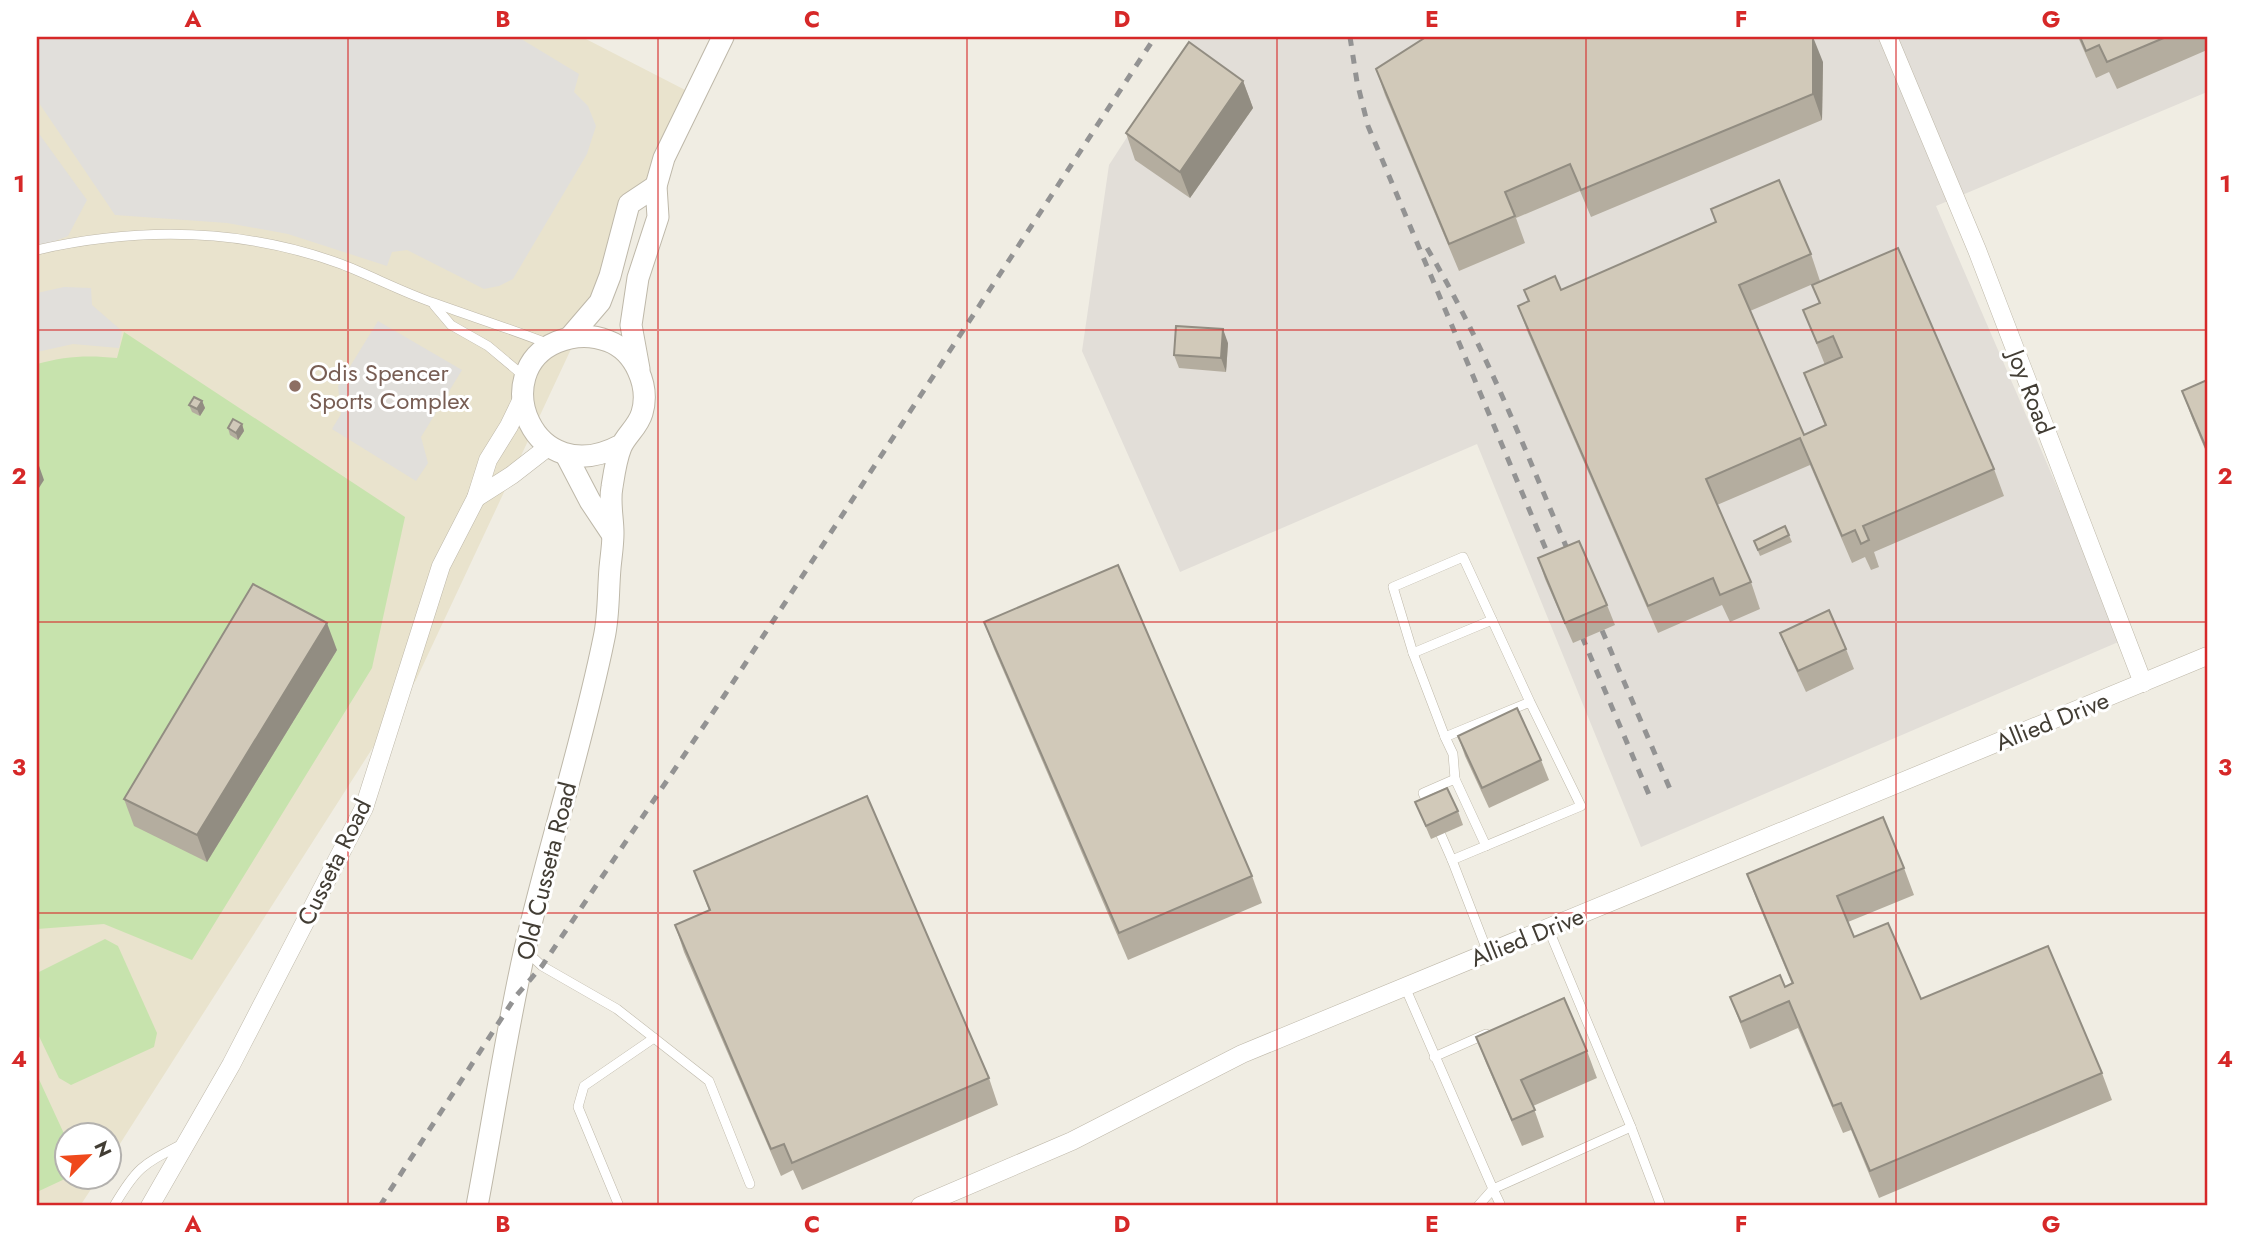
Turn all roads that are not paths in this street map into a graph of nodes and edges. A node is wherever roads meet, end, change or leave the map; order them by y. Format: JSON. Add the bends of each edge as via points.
{"nodes":[{"id":1,"x":723,"y":37,"type":"edge"},
{"id":2,"x":1888,"y":37,"type":"edge"},
{"id":3,"x":656,"y":186,"type":"junction"},
{"id":4,"x":37,"y":250,"type":"edge"},
{"id":5,"x":433,"y":303,"type":"junction"},
{"id":6,"x":560,"y":341,"type":"junction"},
{"id":7,"x":640,"y":372,"type":"junction"},
{"id":8,"x":524,"y":387,"type":"junction"},
{"id":9,"x":621,"y":445,"type":"junction"},
{"id":10,"x":557,"y":451,"type":"junction"},
{"id":11,"x":475,"y":498,"type":"junction"},
{"id":12,"x":613,"y":536,"type":"junction"},
{"id":13,"x":1492,"y":620,"type":"junction"},
{"id":14,"x":1413,"y":653,"type":"junction"},
{"id":15,"x":2207,"y":656,"type":"edge"},
{"id":16,"x":2143,"y":683,"type":"junction"},
{"id":17,"x":1530,"y":702,"type":"junction"},
{"id":18,"x":1445,"y":737,"type":"junction"},
{"id":19,"x":1455,"y":779,"type":"junction"},
{"id":20,"x":1430,"y":811,"type":"edge"},
{"id":21,"x":1441,"y":835,"type":"dead end"},
{"id":22,"x":1486,"y":846,"type":"junction"},
{"id":23,"x":1452,"y":860,"type":"junction"},
{"id":24,"x":1548,"y":928,"type":"junction"},
{"id":25,"x":525,"y":950,"type":"junction"},
{"id":26,"x":1488,"y":953,"type":"junction"},
{"id":27,"x":1405,"y":987,"type":"junction"},
{"id":28,"x":1574,"y":995,"type":"junction"},
{"id":29,"x":1562,"y":1001,"type":"edge"},
{"id":30,"x":1498,"y":1029,"type":"edge"},
{"id":31,"x":654,"y":1038,"type":"junction"},
{"id":32,"x":1434,"y":1057,"type":"junction"},
{"id":33,"x":1631,"y":1128,"type":"junction"},
{"id":34,"x":187,"y":1142,"type":"junction"},
{"id":35,"x":750,"y":1184,"type":"dead end"},
{"id":36,"x":1493,"y":1189,"type":"junction"},
{"id":37,"x":114,"y":1206,"type":"edge"},
{"id":38,"x":150,"y":1206,"type":"edge"},
{"id":39,"x":477,"y":1206,"type":"edge"},
{"id":40,"x":619,"y":1206,"type":"edge"},
{"id":41,"x":920,"y":1206,"type":"edge"},
{"id":42,"x":1478,"y":1206,"type":"edge"},
{"id":43,"x":1501,"y":1206,"type":"edge"},
{"id":44,"x":1661,"y":1206,"type":"edge"}],
"edges":[{"from":1,"to":3,"type":"street","via":[[664,158]]},
{"from":2,"to":16,"type":"street","name":"Joy Road","via":[[1977,250]]},
{"from":3,"to":6,"type":"street","name":"Cusseta Road","via":[[629,204],[600,302]]},
{"from":3,"to":7,"type":"street","via":[[658,217],[638,278],[631,325]]},
{"from":4,"to":5,"type":"lane","via":[[117,235],[199,233],[284,248],[340,264]]},
{"from":5,"to":6,"type":"lane"},
{"from":5,"to":8,"type":"lane","via":[[451,325],[488,346]]},
{"from":6,"to":7,"type":"street","via":[[591,336],[611,342]]},
{"from":6,"to":8,"type":"street","name":"Cusseta Road","via":[[535,359]]},
{"from":7,"to":9,"type":"street","via":[[645,392],[642,413]]},
{"from":8,"to":10,"type":"street","via":[[526,416],[535,433]]},
{"from":8,"to":11,"type":"street","name":"Cusseta Road"},
{"from":9,"to":10,"type":"street","via":[[585,458]]},
{"from":9,"to":12,"type":"street","name":"Old Cusseta Road","via":[[611,491]]},
{"from":10,"to":11,"type":"street"},
{"from":10,"to":12,"type":"street"},
{"from":11,"to":34,"type":"street","name":"Cusseta Road","via":[[441,566],[363,808],[232,1065]]},
{"from":12,"to":25,"type":"street","name":"Old Cusseta Road","via":[[605,635]]},
{"from":13,"to":14,"type":"lane"},
{"from":13,"to":14,"type":"lane","via":[[1463,557],[1393,587]]},
{"from":13,"to":17,"type":"lane"},
{"from":14,"to":18,"type":"lane"},
{"from":15,"to":16,"type":"street"},
{"from":16,"to":24,"type":"street","name":"Allied Drive"},
{"from":17,"to":18,"type":"lane"},
{"from":17,"to":22,"type":"lane","via":[[1581,806]]},
{"from":18,"to":19,"type":"lane","via":[[1453,754]]},
{"from":19,"to":20,"type":"lane","via":[[1423,793]]},
{"from":19,"to":22,"type":"lane"},
{"from":21,"to":23,"type":"lane"},
{"from":22,"to":23,"type":"lane"},
{"from":23,"to":26,"type":"lane"},
{"from":24,"to":26,"type":"street","name":"Allied Drive"},
{"from":24,"to":28,"type":"lane"},
{"from":25,"to":31,"type":"lane","via":[[542,966],[617,1009]]},
{"from":25,"to":39,"type":"street","name":"Old Cusseta Road"},
{"from":26,"to":27,"type":"street","name":"Allied Drive"},
{"from":27,"to":32,"type":"lane"},
{"from":27,"to":41,"type":"street","name":"Allied Drive","via":[[1242,1054],[1072,1140]]},
{"from":28,"to":29,"type":"lane"},
{"from":28,"to":33,"type":"lane"},
{"from":30,"to":32,"type":"lane"},
{"from":31,"to":35,"type":"lane","via":[[709,1081]]},
{"from":31,"to":40,"type":"lane","via":[[584,1086],[578,1107]]},
{"from":32,"to":36,"type":"lane"},
{"from":33,"to":36,"type":"lane"},
{"from":33,"to":44,"type":"lane"},
{"from":34,"to":37,"type":"lane","via":[[144,1164]]},
{"from":34,"to":38,"type":"street","name":"Cusseta Road"},
{"from":36,"to":42,"type":"lane"},
{"from":36,"to":43,"type":"lane"}]}
